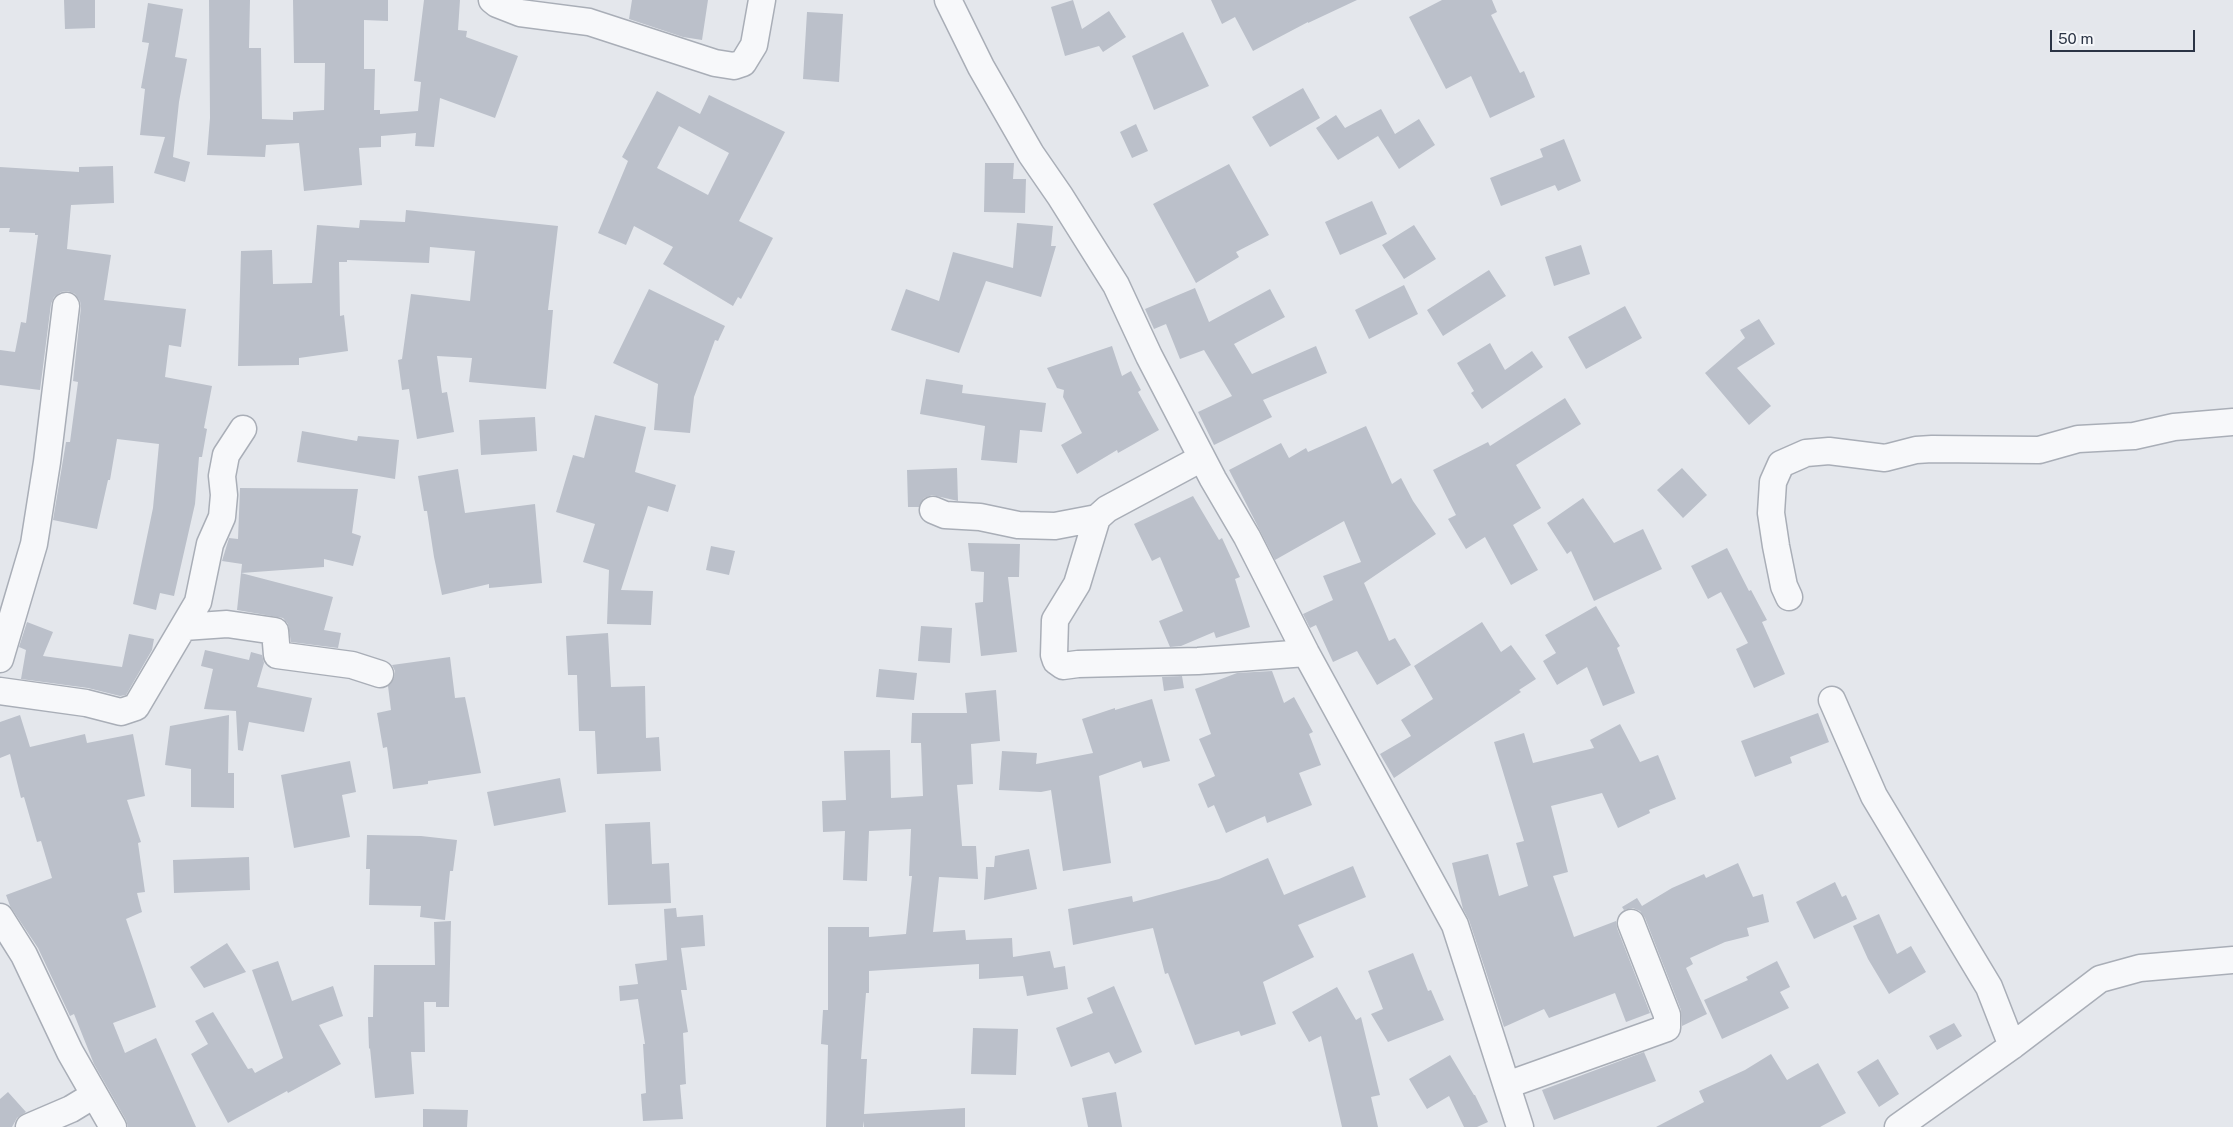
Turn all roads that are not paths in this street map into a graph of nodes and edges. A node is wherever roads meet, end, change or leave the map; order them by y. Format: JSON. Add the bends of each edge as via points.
{"nodes":[{"id":1,"x":492,"y":0,"type":"edge"},
{"id":2,"x":762,"y":0,"type":"edge"},
{"id":3,"x":948,"y":0,"type":"edge"},
{"id":4,"x":66,"y":306,"type":"dead end"},
{"id":5,"x":2233,"y":422,"type":"edge"},
{"id":6,"x":243,"y":429,"type":"dead end"},
{"id":7,"x":1202,"y":458,"type":"junction"},
{"id":8,"x":933,"y":510,"type":"dead end"},
{"id":9,"x":1096,"y":518,"type":"junction"},
{"id":10,"x":1789,"y":597,"type":"dead end"},
{"id":11,"x":184,"y":627,"type":"junction"},
{"id":12,"x":1306,"y":653,"type":"junction"},
{"id":13,"x":0,"y":659,"type":"edge"},
{"id":14,"x":380,"y":674,"type":"dead end"},
{"id":15,"x":0,"y":691,"type":"edge"},
{"id":16,"x":1832,"y":700,"type":"dead end"},
{"id":17,"x":0,"y":917,"type":"edge"},
{"id":18,"x":1631,"y":922,"type":"dead end"},
{"id":19,"x":2233,"y":960,"type":"edge"},
{"id":20,"x":2012,"y":1046,"type":"junction"},
{"id":21,"x":1507,"y":1085,"type":"junction"},
{"id":22,"x":94,"y":1095,"type":"junction"},
{"id":23,"x":29,"y":1127,"type":"edge"},
{"id":24,"x":113,"y":1127,"type":"edge"},
{"id":25,"x":1520,"y":1127,"type":"edge"},
{"id":26,"x":1898,"y":1127,"type":"edge"}],
"edges":[{"from":1,"to":2,"type":"street","via":[[520,13],[589,22],[715,63],[734,66],[743,63],[754,45]]},
{"from":3,"to":7,"type":"street","via":[[981,67],[1031,154],[1116,285]]},
{"from":4,"to":13,"type":"street","via":[[34,544]]},
{"from":5,"to":10,"type":"street","via":[[2174,426],[2134,436],[2078,439],[2039,450],[1932,449],[1885,458],[1829,451],[1806,453],[1781,464],[1773,482],[1771,513],[1784,586]]},
{"from":6,"to":11,"type":"street","via":[[226,455],[222,476],[222,516],[210,544],[198,602]]},
{"from":7,"to":9,"type":"street","via":[[1107,508]]},
{"from":7,"to":12,"type":"street","via":[[1247,537]]},
{"from":8,"to":9,"type":"street","via":[[945,515],[980,517],[1018,525],[1055,526]]},
{"from":9,"to":12,"type":"street","via":[[1077,584],[1055,620],[1054,655],[1063,666]]},
{"from":11,"to":14,"type":"street","via":[[227,624],[275,631],[277,655],[352,665]]},
{"from":11,"to":15,"type":"street","via":[[136,707],[121,712],[86,703]]},
{"from":12,"to":21,"type":"street","via":[[1455,925]]},
{"from":16,"to":20,"type":"street","via":[[1874,796],[1989,987]]},
{"from":17,"to":22,"type":"street","via":[[24,955]]},
{"from":18,"to":21,"type":"street","via":[[1667,1015],[1667,1028]]},
{"from":19,"to":20,"type":"street","via":[[2140,968],[2100,979]]},
{"from":20,"to":26,"type":"street"},
{"from":21,"to":25,"type":"street"},
{"from":22,"to":23,"type":"street"},
{"from":22,"to":24,"type":"street"}]}
